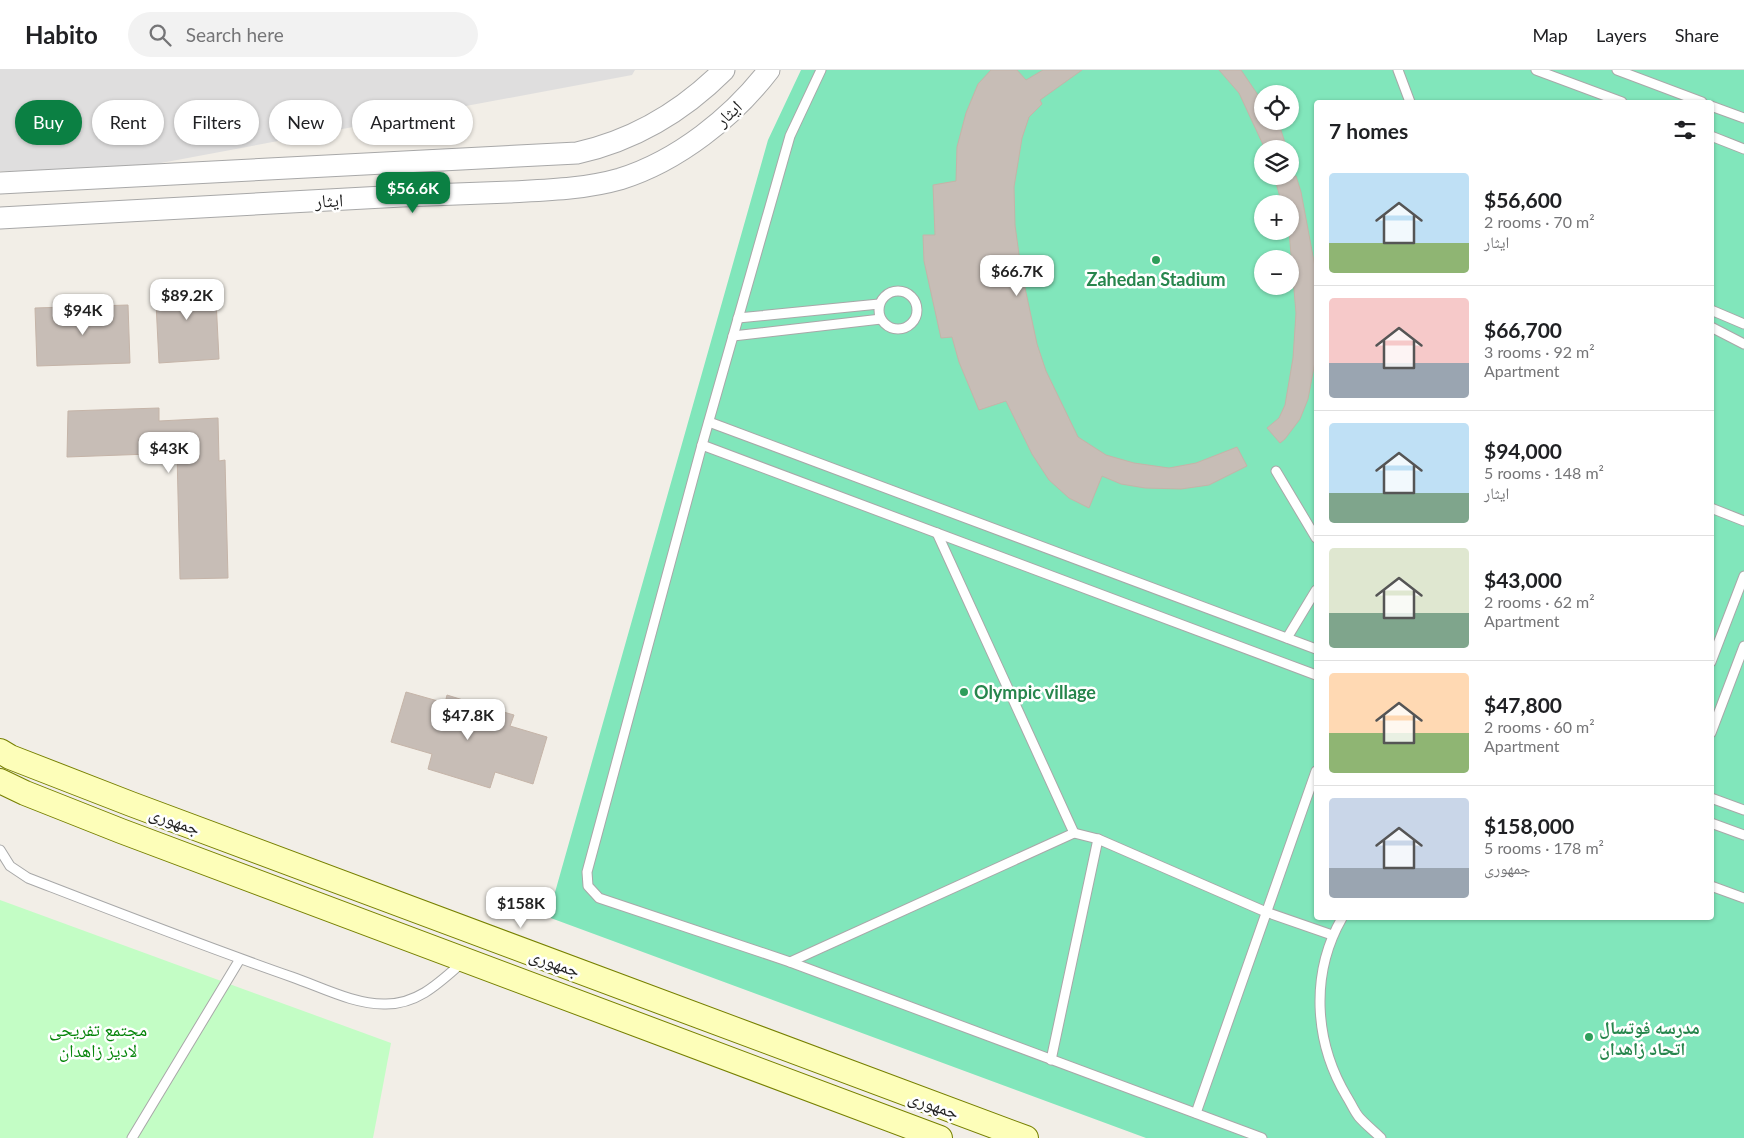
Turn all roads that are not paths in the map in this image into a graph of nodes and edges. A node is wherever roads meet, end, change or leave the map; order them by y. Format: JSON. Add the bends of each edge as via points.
{"nodes":[{"id":1,"x":724,"y":70,"type":"edge"},
{"id":2,"x":769,"y":70,"type":"edge"},
{"id":3,"x":821,"y":70,"type":"edge"},
{"id":4,"x":1398,"y":70,"type":"edge"},
{"id":5,"x":1536,"y":70,"type":"edge"},
{"id":6,"x":1617,"y":70,"type":"edge"},
{"id":7,"x":1409,"y":100,"type":"edge"},
{"id":8,"x":1617,"y":100,"type":"edge"},
{"id":9,"x":1697,"y":100,"type":"edge"},
{"id":10,"x":1714,"y":107,"type":"edge"},
{"id":11,"x":1744,"y":118,"type":"edge"},
{"id":12,"x":1714,"y":137,"type":"edge"},
{"id":13,"x":1744,"y":149,"type":"edge"},
{"id":14,"x":0,"y":182,"type":"edge"},
{"id":15,"x":0,"y":218,"type":"edge"},
{"id":16,"x":879,"y":304,"type":"junction"},
{"id":17,"x":1714,"y":311,"type":"edge"},
{"id":18,"x":738,"y":318,"type":"junction"},
{"id":19,"x":881,"y":319,"type":"junction"},
{"id":20,"x":1744,"y":324,"type":"edge"},
{"id":21,"x":1714,"y":329,"type":"edge"},
{"id":22,"x":733,"y":336,"type":"junction"},
{"id":23,"x":1744,"y":344,"type":"edge"},
{"id":24,"x":709,"y":422,"type":"junction"},
{"id":25,"x":702,"y":445,"type":"junction"},
{"id":26,"x":1276,"y":471,"type":"dead end"},
{"id":27,"x":1714,"y":509,"type":"edge"},
{"id":28,"x":1744,"y":521,"type":"edge"},
{"id":29,"x":937,"y":533,"type":"junction"},
{"id":30,"x":1314,"y":535,"type":"edge"},
{"id":31,"x":1744,"y":576,"type":"edge"},
{"id":32,"x":1314,"y":593,"type":"edge"},
{"id":33,"x":1287,"y":638,"type":"junction"},
{"id":34,"x":1744,"y":646,"type":"edge"},
{"id":35,"x":1314,"y":648,"type":"edge"},
{"id":36,"x":1714,"y":654,"type":"edge"},
{"id":37,"x":1314,"y":674,"type":"edge"},
{"id":38,"x":1714,"y":725,"type":"edge"},
{"id":39,"x":3,"y":767,"type":"edge"},
{"id":40,"x":1314,"y":777,"type":"edge"},
{"id":41,"x":1714,"y":799,"type":"edge"},
{"id":42,"x":1744,"y":810,"type":"edge"},
{"id":43,"x":1714,"y":824,"type":"edge"},
{"id":44,"x":1074,"y":833,"type":"junction"},
{"id":45,"x":1744,"y":835,"type":"edge"},
{"id":46,"x":1098,"y":839,"type":"junction"},
{"id":47,"x":0,"y":850,"type":"edge"},
{"id":48,"x":1714,"y":887,"type":"edge"},
{"id":49,"x":1744,"y":898,"type":"edge"},
{"id":50,"x":1266,"y":912,"type":"junction"},
{"id":51,"x":1341,"y":920,"type":"edge"},
{"id":52,"x":1332,"y":935,"type":"junction"},
{"id":53,"x":240,"y":959,"type":"junction"},
{"id":54,"x":467,"y":959,"type":"junction"},
{"id":55,"x":790,"y":962,"type":"junction"},
{"id":56,"x":1051,"y":1060,"type":"junction"},
{"id":57,"x":1196,"y":1113,"type":"junction"},
{"id":58,"x":132,"y":1138,"type":"edge"},
{"id":59,"x":940,"y":1138,"type":"edge"},
{"id":60,"x":1026,"y":1138,"type":"edge"},
{"id":61,"x":1262,"y":1138,"type":"edge"},
{"id":62,"x":1381,"y":1138,"type":"edge"}],
"edges":[{"from":1,"to":14,"type":"street","name":"ایثار","via":[[688,103],[634,136],[577,153]]},
{"from":2,"to":15,"type":"street","name":"ایثار","via":[[733,111],[681,150],[621,179],[591,185]]},
{"from":3,"to":18,"type":"lane","via":[[790,136]]},
{"from":4,"to":7,"type":"lane"},
{"from":5,"to":8,"type":"lane"},
{"from":6,"to":9,"type":"lane"},
{"from":10,"to":11,"type":"lane"},
{"from":12,"to":13,"type":"lane"},
{"from":16,"to":18,"type":"lane"},
{"from":16,"to":19,"type":"lane"},
{"from":16,"to":19,"type":"lane","via":[[888,293],[896,290],[910,294],[917,307],[913,322],[908,326],[893,328]]},
{"from":17,"to":20,"type":"lane"},
{"from":18,"to":22,"type":"lane"},
{"from":19,"to":22,"type":"lane"},
{"from":21,"to":23,"type":"lane"},
{"from":22,"to":24,"type":"lane"},
{"from":24,"to":25,"type":"lane"},
{"from":24,"to":33,"type":"lane"},
{"from":25,"to":29,"type":"lane"},
{"from":25,"to":55,"type":"lane","via":[[587,872],[588,886],[599,898]]},
{"from":26,"to":30,"type":"lane"},
{"from":27,"to":28,"type":"lane"},
{"from":29,"to":37,"type":"lane"},
{"from":29,"to":44,"type":"lane"},
{"from":31,"to":36,"type":"lane"},
{"from":32,"to":33,"type":"lane"},
{"from":33,"to":35,"type":"lane"},
{"from":34,"to":38,"type":"lane"},
{"from":39,"to":54,"type":"main road","name":"جمهوری","via":[[25,793]]},
{"from":39,"to":60,"type":"main road","name":"جمهوری"},
{"from":40,"to":50,"type":"lane"},
{"from":41,"to":42,"type":"lane"},
{"from":43,"to":45,"type":"lane"},
{"from":44,"to":46,"type":"lane"},
{"from":44,"to":55,"type":"lane"},
{"from":46,"to":50,"type":"lane"},
{"from":46,"to":56,"type":"lane"},
{"from":47,"to":53,"type":"lane","via":[[10,866],[28,878]]},
{"from":48,"to":49,"type":"lane"},
{"from":50,"to":52,"type":"lane"},
{"from":50,"to":57,"type":"lane"},
{"from":51,"to":52,"type":"lane"},
{"from":52,"to":62,"type":"lane","via":[[1320,981],[1321,1029],[1334,1075],[1358,1116]]},
{"from":53,"to":54,"type":"lane","via":[[360,1001],[386,1004],[410,1001],[435,987]]},
{"from":53,"to":58,"type":"lane"},
{"from":54,"to":59,"type":"main road","name":"جمهوری"},
{"from":55,"to":56,"type":"lane"},
{"from":56,"to":57,"type":"lane"},
{"from":57,"to":61,"type":"lane"}]}
